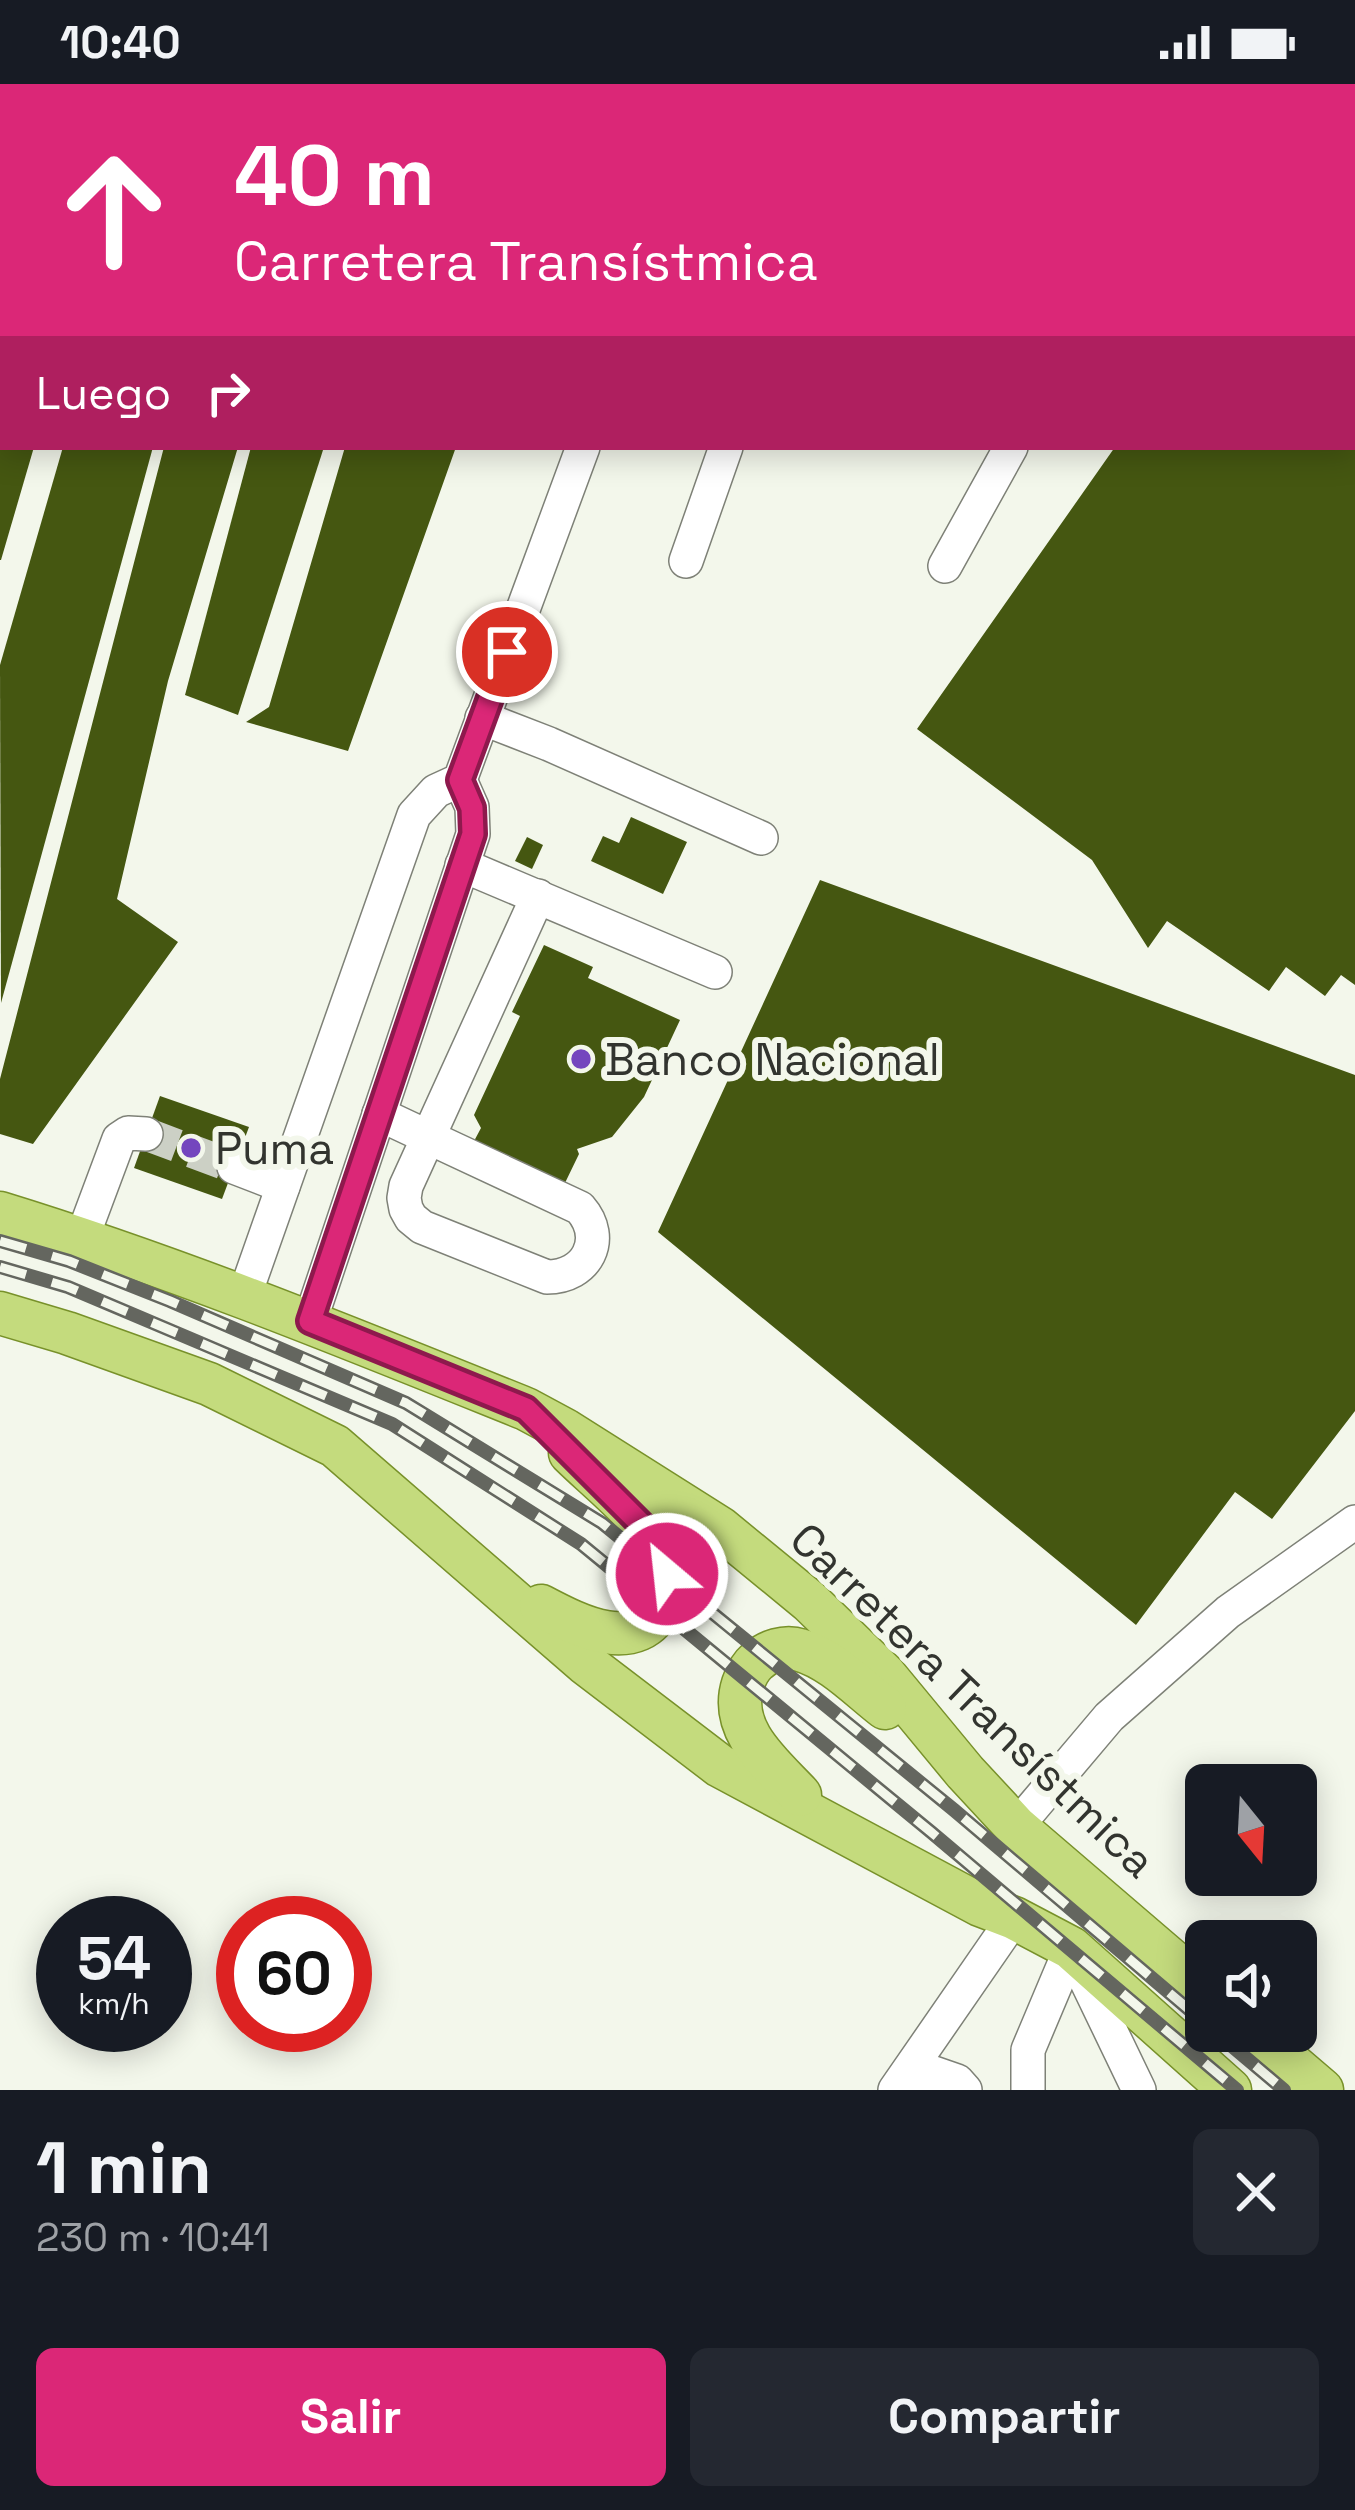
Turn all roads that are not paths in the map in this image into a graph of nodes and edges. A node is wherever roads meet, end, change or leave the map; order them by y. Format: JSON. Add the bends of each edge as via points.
{"nodes":[{"id":1,"x":583,"y":450,"type":"edge"},
{"id":2,"x":725,"y":450,"type":"edge"},
{"id":3,"x":1009,"y":450,"type":"edge"},
{"id":4,"x":686,"y":561,"type":"dead end"},
{"id":5,"x":945,"y":566,"type":"dead end"},
{"id":6,"x":482,"y":718,"type":"junction"},
{"id":7,"x":460,"y":780,"type":"junction"},
{"id":8,"x":761,"y":838,"type":"dead end"},
{"id":9,"x":462,"y":865,"type":"junction"},
{"id":10,"x":538,"y":896,"type":"junction"},
{"id":11,"x":715,"y":972,"type":"dead end"},
{"id":12,"x":379,"y":1114,"type":"junction"},
{"id":13,"x":146,"y":1134,"type":"dead end"},
{"id":14,"x":428,"y":1137,"type":"junction"},
{"id":15,"x":234,"y":1167,"type":"tunnel mouth"},
{"id":16,"x":283,"y":1186,"type":"junction"},
{"id":17,"x":0,"y":1213,"type":"edge"},
{"id":18,"x":0,"y":1228,"type":"edge"},
{"id":19,"x":82,"y":1238,"type":"junction"},
{"id":20,"x":244,"y":1297,"type":"junction"},
{"id":21,"x":0,"y":1312,"type":"edge"},
{"id":22,"x":310,"y":1321,"type":"junction"},
{"id":23,"x":526,"y":1409,"type":"junction"},
{"id":24,"x":1355,"y":1522,"type":"edge"},
{"id":25,"x":497,"y":1584,"type":"junction"},
{"id":26,"x":965,"y":1772,"type":"junction"},
{"id":27,"x":830,"y":1826,"type":"junction"},
{"id":28,"x":1016,"y":1827,"type":"junction"},
{"id":29,"x":1014,"y":1918,"type":"junction"},
{"id":30,"x":1071,"y":1948,"type":"junction"},
{"id":31,"x":1185,"y":1972,"type":"edge"},
{"id":32,"x":1278,"y":2052,"type":"edge"},
{"id":33,"x":895,"y":2090,"type":"edge"},
{"id":34,"x":918,"y":2090,"type":"edge"},
{"id":35,"x":964,"y":2090,"type":"edge"},
{"id":36,"x":1028,"y":2090,"type":"edge"},
{"id":37,"x":1139,"y":2090,"type":"edge"},
{"id":38,"x":1230,"y":2090,"type":"edge"},
{"id":39,"x":1322,"y":2090,"type":"edge"}],
"edges":[{"from":1,"to":6,"type":"street"},
{"from":2,"to":4,"type":"street"},
{"from":3,"to":5,"type":"street"},
{"from":6,"to":7,"type":"street"},
{"from":6,"to":8,"type":"street"},
{"from":7,"to":9,"type":"street","via":[[473,834]]},
{"from":7,"to":16,"type":"street","via":[[413,815]]},
{"from":9,"to":10,"type":"street"},
{"from":9,"to":12,"type":"street"},
{"from":10,"to":11,"type":"street"},
{"from":10,"to":14,"type":"street"},
{"from":12,"to":14,"type":"street"},
{"from":12,"to":22,"type":"street"},
{"from":13,"to":19,"type":"street","via":[[119,1139]]},
{"from":14,"to":14,"type":"street","via":[[406,1186],[411,1218],[547,1277],[577,1270],[592,1247],[580,1208]]},
{"from":15,"to":16,"type":"street"},
{"from":16,"to":20,"type":"street"},
{"from":17,"to":19,"type":"main road","name":"Carretera Transístmica"},
{"from":18,"to":20,"type":"main road","via":[[230,1301]]},
{"from":19,"to":20,"type":"main road","name":"Carretera Transístmica"},
{"from":20,"to":22,"type":"main road","name":"Carretera Transístmica"},
{"from":21,"to":25,"type":"main road","via":[[209,1384],[335,1446]]},
{"from":22,"to":23,"type":"main road","name":"Carretera Transístmica"},
{"from":23,"to":25,"type":"main road","via":[[648,1531],[668,1587],[656,1616],[618,1634],[580,1626]]},
{"from":23,"to":26,"type":"main road","name":"Carretera Transístmica","via":[[720,1528],[791,1586],[884,1674]]},
{"from":24,"to":28,"type":"street","via":[[1228,1612],[1108,1717]]},
{"from":25,"to":27,"type":"main road","via":[[719,1766]]},
{"from":26,"to":27,"type":"main road","via":[[828,1664],[802,1650],[772,1651],[744,1680],[744,1725]]},
{"from":26,"to":28,"type":"main road","name":"Carretera Transístmica"},
{"from":27,"to":29,"type":"main road"},
{"from":28,"to":31,"type":"main road","name":"Carretera Transístmica"},
{"from":29,"to":30,"type":"main road"},
{"from":29,"to":33,"type":"street"},
{"from":30,"to":36,"type":"street","via":[[1028,2050]]},
{"from":30,"to":37,"type":"street"},
{"from":30,"to":38,"type":"main road"},
{"from":32,"to":39,"type":"main road"},
{"from":34,"to":35,"type":"street","via":[[931,2072]]}]}
